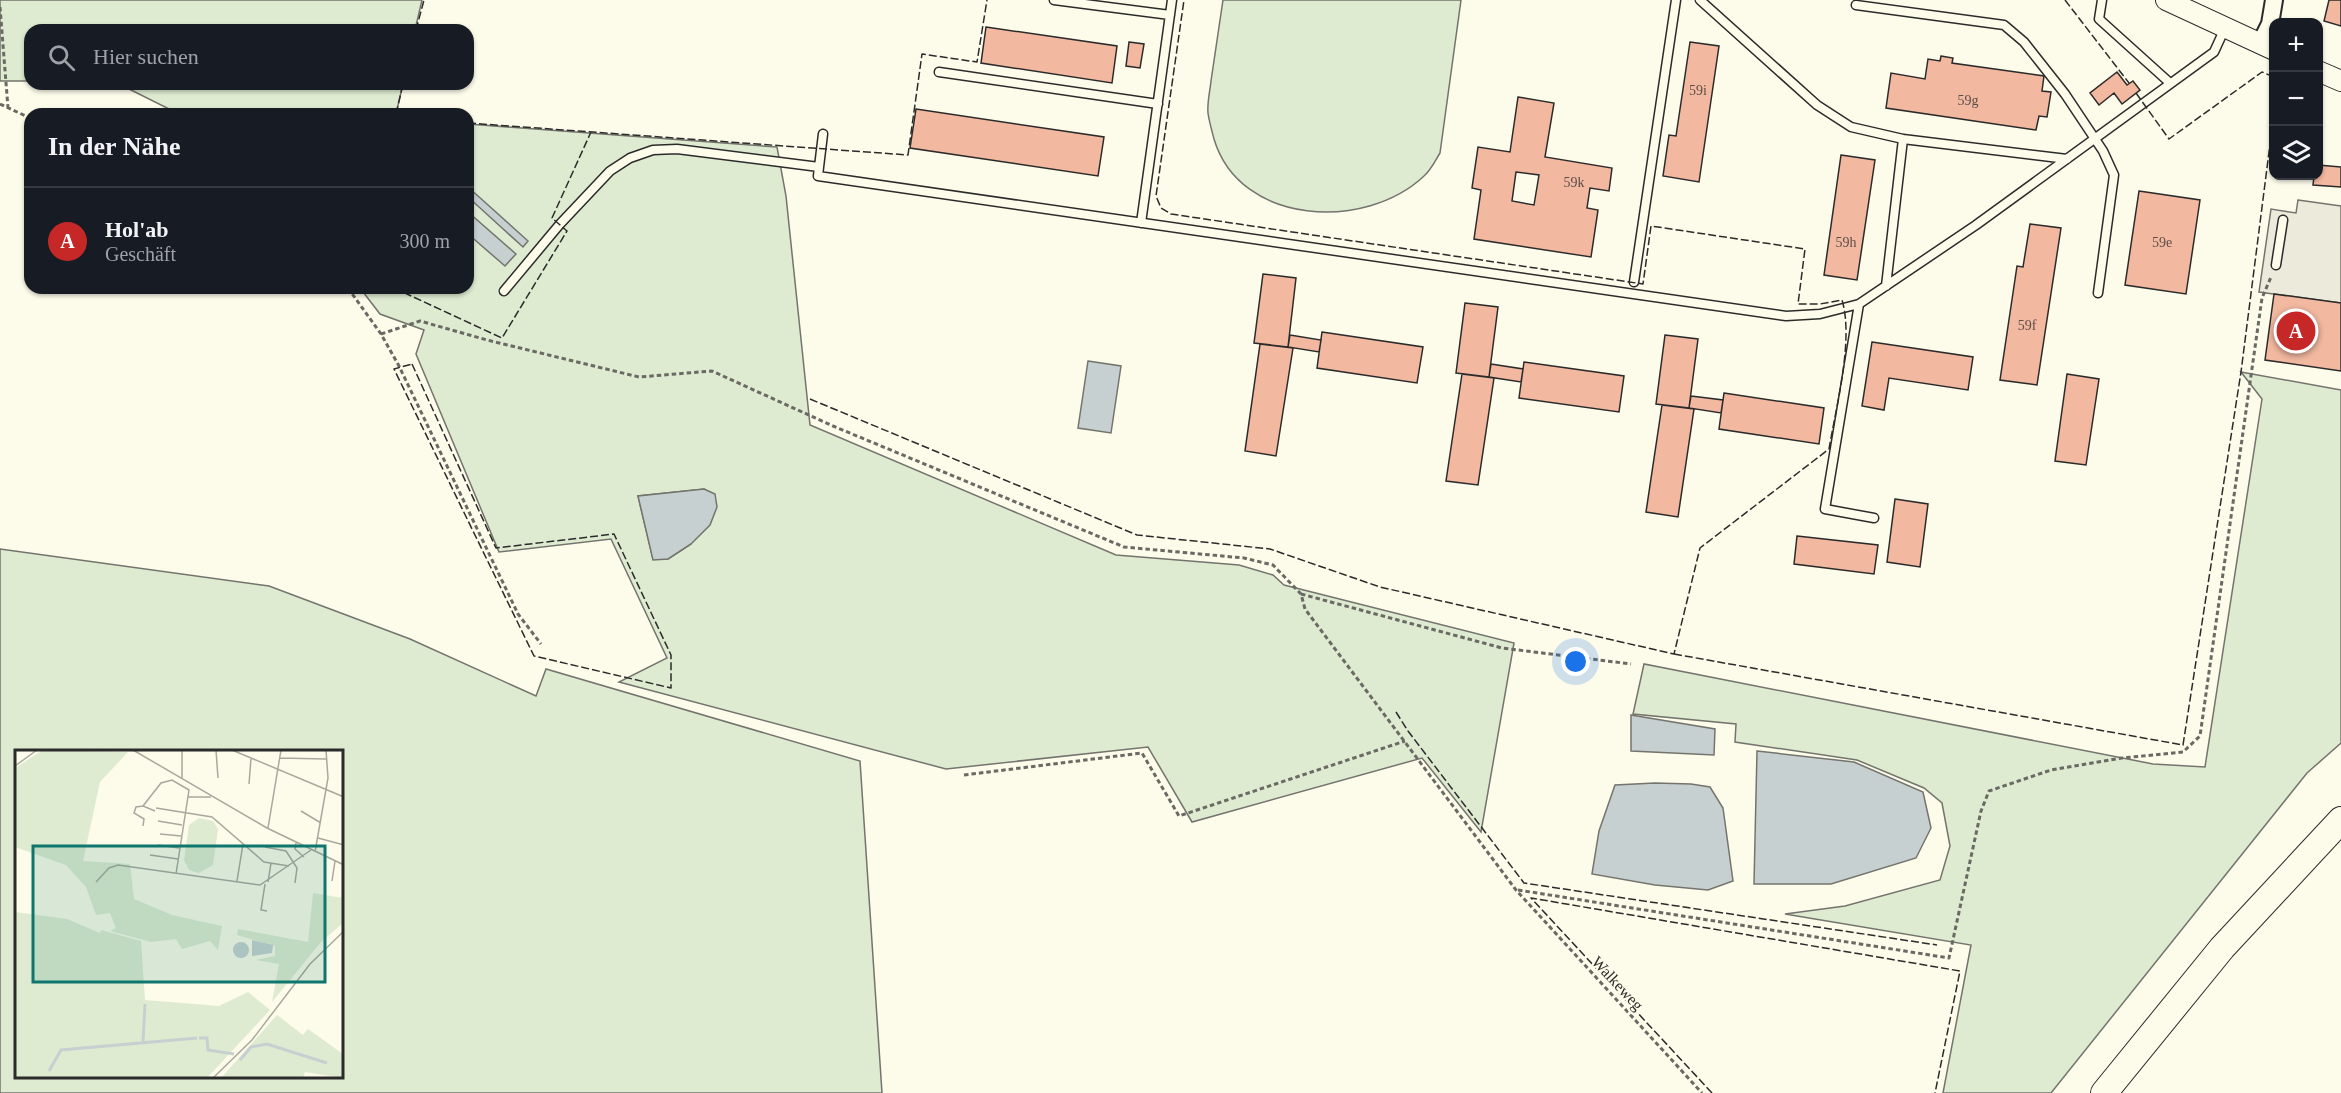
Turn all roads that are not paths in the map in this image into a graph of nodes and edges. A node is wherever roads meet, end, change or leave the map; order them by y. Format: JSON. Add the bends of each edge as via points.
{"nodes":[{"id":1,"x":1054,"y":0,"type":"edge"},
{"id":2,"x":1172,"y":0,"type":"edge"},
{"id":3,"x":1676,"y":0,"type":"edge"},
{"id":4,"x":1700,"y":0,"type":"edge"},
{"id":5,"x":2102,"y":0,"type":"edge"},
{"id":6,"x":2166,"y":0,"type":"edge"},
{"id":7,"x":2274,"y":0,"type":"edge"},
{"id":8,"x":1856,"y":5,"type":"dead end"},
{"id":9,"x":1170,"y":15,"type":"junction"},
{"id":10,"x":2225,"y":28,"type":"junction"},
{"id":11,"x":2267,"y":47,"type":"edge"},
{"id":12,"x":939,"y":72,"type":"dead end"},
{"id":13,"x":2321,"y":72,"type":"edge"},
{"id":14,"x":2341,"y":81,"type":"edge"},
{"id":15,"x":2170,"y":83,"type":"junction"},
{"id":16,"x":1158,"y":104,"type":"junction"},
{"id":17,"x":823,"y":135,"type":"dead end"},
{"id":18,"x":1904,"y":139,"type":"junction"},
{"id":19,"x":2095,"y":140,"type":"junction"},
{"id":20,"x":2067,"y":159,"type":"junction"},
{"id":21,"x":819,"y":167,"type":"junction"},
{"id":22,"x":2283,"y":220,"type":"dead end"},
{"id":23,"x":1141,"y":223,"type":"junction"},
{"id":24,"x":2276,"y":265,"type":"road end"},
{"id":25,"x":1634,"y":282,"type":"dead end"},
{"id":26,"x":1886,"y":286,"type":"junction"},
{"id":27,"x":504,"y":291,"type":"dead end"},
{"id":28,"x":2098,"y":293,"type":"dead end"},
{"id":29,"x":1858,"y":304,"type":"junction"},
{"id":30,"x":1874,"y":518,"type":"dead end"},
{"id":31,"x":2341,"y":820,"type":"edge"},
{"id":32,"x":2104,"y":1093,"type":"edge"}],
"edges":[{"from":1,"to":9,"type":"lane"},
{"from":2,"to":9,"type":"lane"},
{"from":3,"to":25,"type":"lane"},
{"from":4,"to":18,"type":"lane","via":[[1817,105],[1851,128]]},
{"from":5,"to":15,"type":"lane","via":[[2099,20]]},
{"from":6,"to":10,"type":"street"},
{"from":7,"to":11,"type":"street"},
{"from":8,"to":19,"type":"lane","via":[[2004,25],[2031,50]]},
{"from":9,"to":16,"type":"lane"},
{"from":10,"to":11,"type":"street"},
{"from":10,"to":15,"type":"lane","via":[[2214,52]]},
{"from":12,"to":16,"type":"lane"},
{"from":13,"to":14,"type":"street"},
{"from":15,"to":19,"type":"lane"},
{"from":16,"to":23,"type":"lane"},
{"from":17,"to":21,"type":"lane"},
{"from":18,"to":20,"type":"lane"},
{"from":18,"to":26,"type":"lane"},
{"from":19,"to":20,"type":"lane"},
{"from":19,"to":28,"type":"lane","via":[[2114,175]]},
{"from":20,"to":26,"type":"lane"},
{"from":21,"to":23,"type":"lane","via":[[818,176]]},
{"from":21,"to":27,"type":"lane","via":[[677,149],[653,150],[630,158],[596,185]]},
{"from":22,"to":24,"type":"lane"},
{"from":23,"to":29,"type":"lane","via":[[1786,316],[1820,314]]},
{"from":26,"to":29,"type":"lane"},
{"from":29,"to":30,"type":"lane","via":[[1825,509]]},
{"from":31,"to":32,"type":"main road","via":[[2222,948]]}]}
